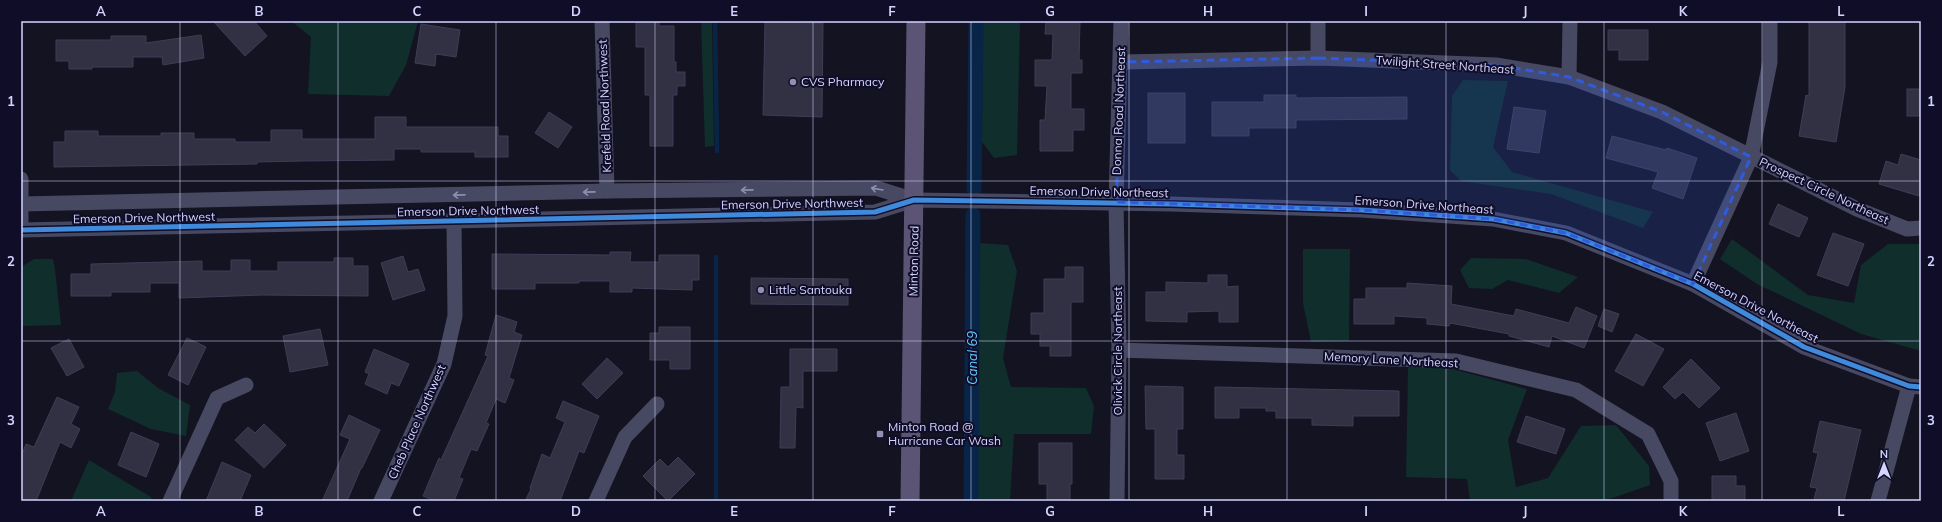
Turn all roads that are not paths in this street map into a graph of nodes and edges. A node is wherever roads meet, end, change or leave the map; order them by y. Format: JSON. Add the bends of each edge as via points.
{"nodes":[{"id":1,"x":602,"y":21,"type":"edge"},
{"id":2,"x":916,"y":21,"type":"edge"},
{"id":3,"x":1121,"y":21,"type":"edge"},
{"id":4,"x":1318,"y":21,"type":"edge"},
{"id":5,"x":1570,"y":21,"type":"edge"},
{"id":6,"x":1770,"y":21,"type":"edge"},
{"id":7,"x":1318,"y":58,"type":"junction"},
{"id":8,"x":1122,"y":62,"type":"junction"},
{"id":9,"x":1569,"y":77,"type":"junction"},
{"id":10,"x":1751,"y":157,"type":"junction"},
{"id":11,"x":21,"y":178,"type":"edge"},
{"id":12,"x":607,"y":191,"type":"junction"},
{"id":13,"x":914,"y":200,"type":"junction"},
{"id":14,"x":1116,"y":202,"type":"junction"},
{"id":15,"x":21,"y":204,"type":"edge"},
{"id":16,"x":454,"y":222,"type":"junction"},
{"id":17,"x":1921,"y":228,"type":"edge"},
{"id":18,"x":21,"y":230,"type":"edge"},
{"id":19,"x":1693,"y":284,"type":"junction"},
{"id":20,"x":1119,"y":350,"type":"junction"},
{"id":21,"x":246,"y":385,"type":"dead end"},
{"id":22,"x":1915,"y":386,"type":"edge"},
{"id":23,"x":657,"y":404,"type":"dead end"},
{"id":24,"x":170,"y":501,"type":"edge"},
{"id":25,"x":381,"y":501,"type":"edge"},
{"id":26,"x":596,"y":501,"type":"edge"},
{"id":27,"x":910,"y":501,"type":"edge"},
{"id":28,"x":1117,"y":501,"type":"edge"},
{"id":29,"x":1671,"y":501,"type":"edge"},
{"id":30,"x":1878,"y":501,"type":"edge"}],
"edges":[{"from":1,"to":12,"type":"street","name":"Krefeld Road Northwest"},
{"from":2,"to":13,"type":"main road","name":"Minton Road"},
{"from":3,"to":8,"type":"street","name":"Donna Road Northeast"},
{"from":4,"to":7,"type":"street"},
{"from":5,"to":9,"type":"street"},
{"from":6,"to":10,"type":"street","via":[[1770,62]]},
{"from":7,"to":8,"type":"street","name":"Twilight Street Northeast"},
{"from":7,"to":9,"type":"street","name":"Twilight Street Northeast","via":[[1496,65]]},
{"from":8,"to":14,"type":"street","name":"Donna Road Northeast"},
{"from":9,"to":10,"type":"street","name":"Twilight Street Northeast","via":[[1662,112]]},
{"from":10,"to":17,"type":"street","name":"Prospect Circle Northeast","via":[[1857,209],[1907,229]]},
{"from":10,"to":19,"type":"street"},
{"from":11,"to":15,"type":"street"},
{"from":13,"to":12,"type":"street","name":"Emerson Drive Northwest","one_way":true,"via":[[876,188]]},
{"from":12,"to":15,"type":"street","name":"Emerson Drive Northwest","one_way":true},
{"from":13,"to":14,"type":"street","name":"Emerson Drive Northeast"},
{"from":13,"to":16,"type":"street","name":"Emerson Drive Northwest","via":[[875,212]]},
{"from":13,"to":27,"type":"main road","name":"Minton Road"},
{"from":14,"to":19,"type":"street","name":"Emerson Drive Northeast","via":[[1361,210],[1493,219],[1566,233]]},
{"from":14,"to":20,"type":"street","name":"Olivick Circle Northeast"},
{"from":15,"to":18,"type":"street"},
{"from":16,"to":18,"type":"street","name":"Emerson Drive Northwest"},
{"from":16,"to":25,"type":"street","name":"Cheb Place Northwest","via":[[455,316],[444,364]]},
{"from":19,"to":22,"type":"street","name":"Emerson Drive Northeast","via":[[1804,347]]},
{"from":20,"to":28,"type":"street","name":"Olivick Circle Northeast"},
{"from":20,"to":29,"type":"street","name":"Memory Lane Northeast","via":[[1456,361],[1576,390],[1648,434],[1671,481]]},
{"from":21,"to":24,"type":"street","via":[[217,398]]},
{"from":22,"to":30,"type":"street"},
{"from":23,"to":26,"type":"street","via":[[625,437]]}]}
